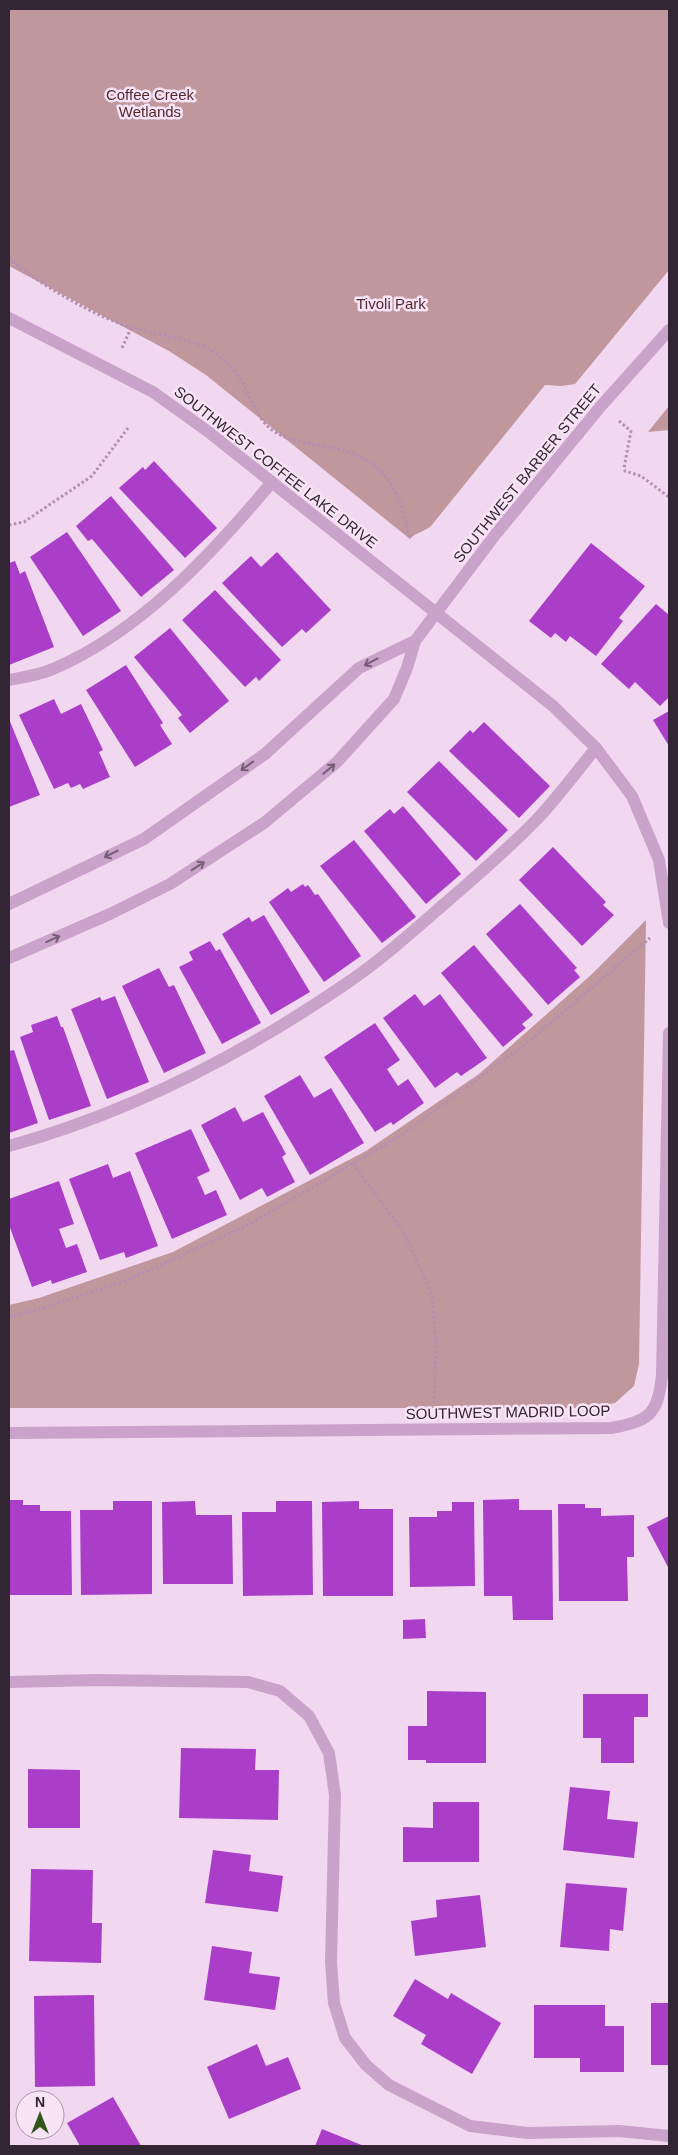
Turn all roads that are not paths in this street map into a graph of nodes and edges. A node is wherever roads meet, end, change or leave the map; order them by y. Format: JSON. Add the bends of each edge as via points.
{"nodes":[{"id":1,"x":9,"y":319,"type":"edge"},
{"id":2,"x":669,"y":330,"type":"edge"},
{"id":3,"x":272,"y":482,"type":"junction"},
{"id":4,"x":436,"y":614,"type":"junction"},
{"id":5,"x":415,"y":641,"type":"junction"},
{"id":6,"x":9,"y":680,"type":"edge"},
{"id":7,"x":596,"y":748,"type":"junction"},
{"id":8,"x":9,"y":904,"type":"edge"},
{"id":9,"x":669,"y":923,"type":"edge"},
{"id":10,"x":9,"y":958,"type":"edge"},
{"id":11,"x":669,"y":1033,"type":"edge"},
{"id":12,"x":9,"y":1146,"type":"edge"},
{"id":13,"x":9,"y":1433,"type":"edge"},
{"id":14,"x":9,"y":1682,"type":"edge"},
{"id":15,"x":669,"y":2136,"type":"edge"}],
"edges":[{"from":1,"to":3,"type":"street","name":"SOUTHWEST COFFEE LAKE DRIVE","via":[[153,392]]},
{"from":2,"to":4,"type":"street","name":"SOUTHWEST BARBER STREET","via":[[495,534]]},
{"from":3,"to":4,"type":"street","name":"SOUTHWEST COFFEE LAKE DRIVE"},
{"from":3,"to":6,"type":"street","via":[[179,584],[142,613],[91,651],[51,670]]},
{"from":4,"to":5,"type":"street","name":"SOUTHWEST BARBER STREET"},
{"from":4,"to":7,"type":"street","via":[[553,706]]},
{"from":5,"to":8,"type":"street","name":"SOUTHWEST BARBER STREET","one_way":true,"via":[[359,668],[265,754],[144,839]]},
{"from":10,"to":5,"type":"street","name":"SOUTHWEST BARBER STREET","one_way":true,"via":[[170,884],[264,823],[337,762],[394,699]]},
{"from":7,"to":9,"type":"street","via":[[632,796],[659,860]]},
{"from":7,"to":12,"type":"street","via":[[541,815],[498,857],[348,982],[254,1041],[162,1089],[54,1134]]},
{"from":11,"to":13,"type":"street","name":"SOUTHWEST MADRID LOOP","via":[[662,1375],[660,1396],[650,1414],[635,1423],[611,1428]]},
{"from":14,"to":15,"type":"street","via":[[248,1682],[280,1691],[309,1716],[329,1752],[335,1795],[331,1962],[334,2003],[345,2038],[366,2065],[389,2085],[470,2126],[526,2133],[619,2131]]}]}
